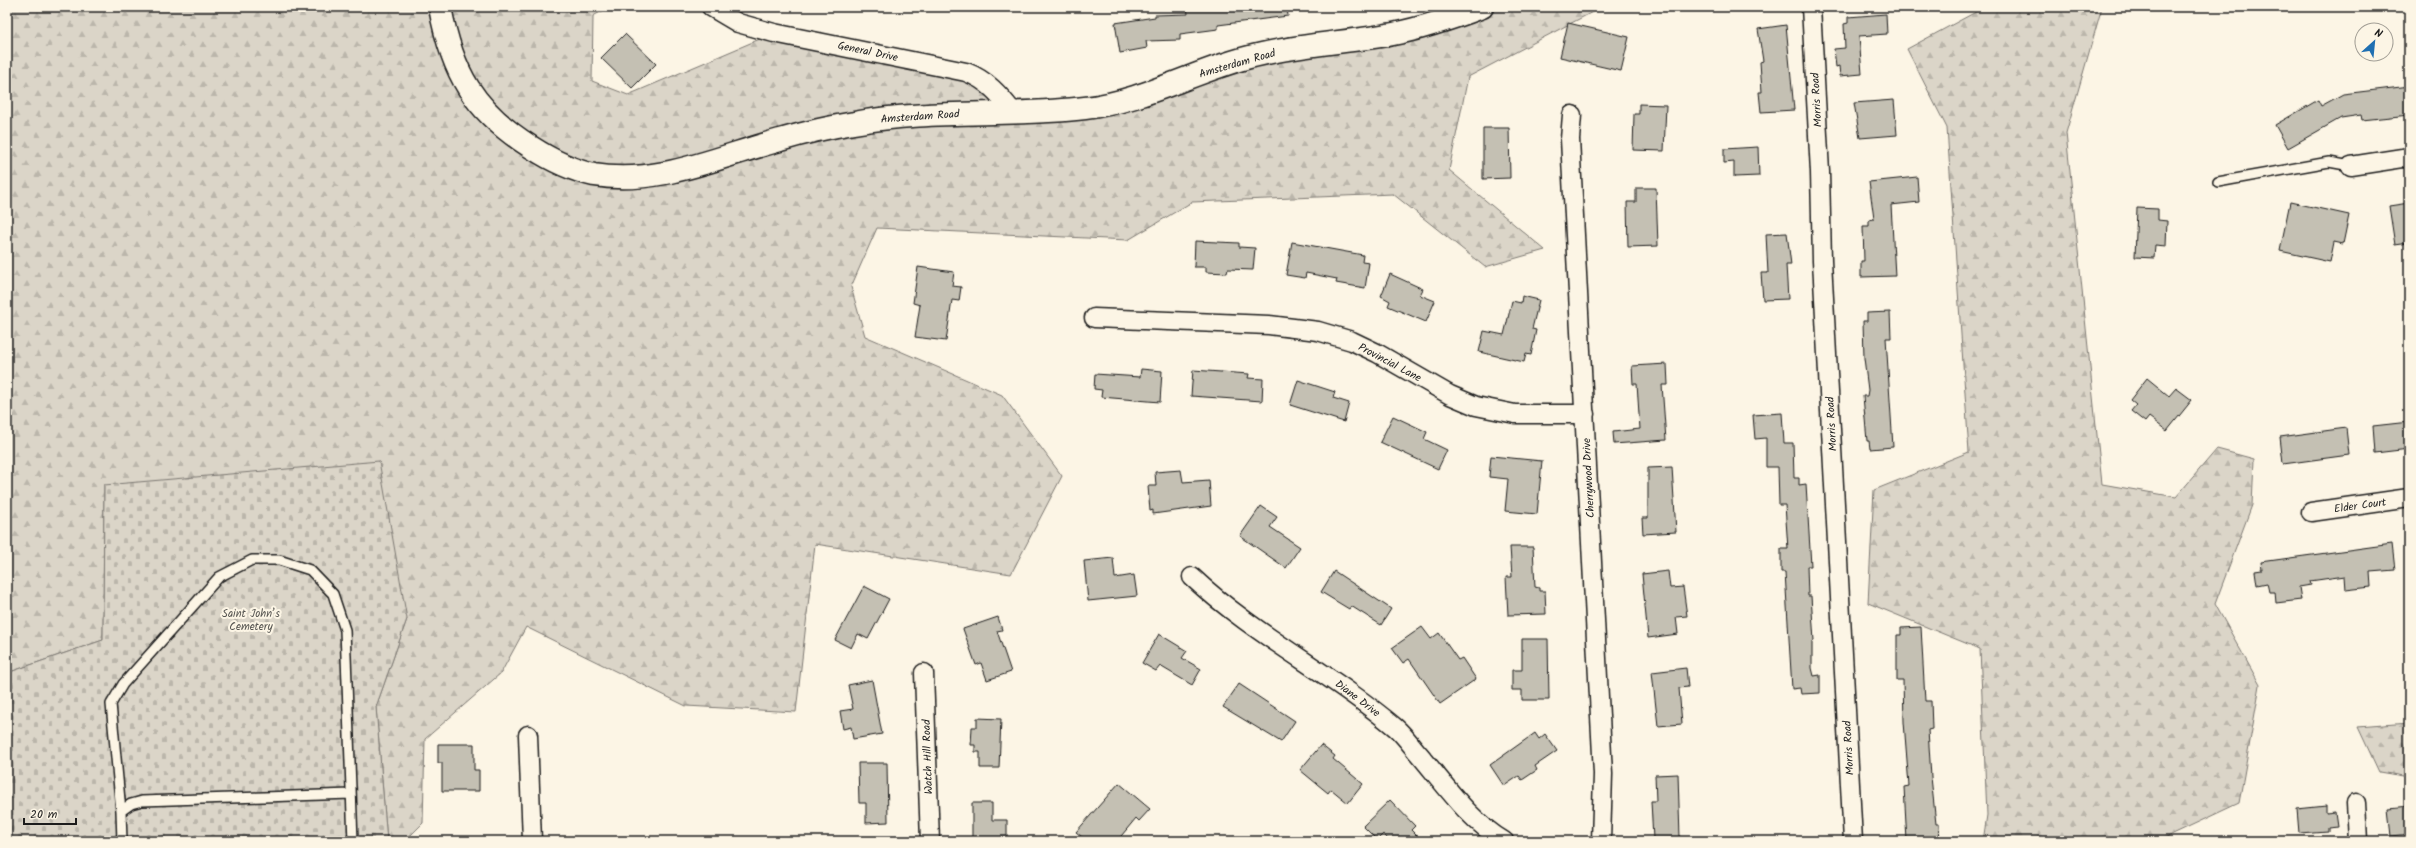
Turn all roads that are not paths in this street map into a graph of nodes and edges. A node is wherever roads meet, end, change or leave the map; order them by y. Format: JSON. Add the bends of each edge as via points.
{"nodes":[{"id":1,"x":440,"y":7,"type":"edge"},
{"id":2,"x":711,"y":7,"type":"edge"},
{"id":3,"x":1482,"y":7,"type":"edge"},
{"id":4,"x":1811,"y":7,"type":"edge"},
{"id":5,"x":1013,"y":112,"type":"junction"},
{"id":6,"x":1572,"y":115,"type":"dead end"},
{"id":7,"x":2409,"y":157,"type":"edge"},
{"id":8,"x":2351,"y":166,"type":"joint"},
{"id":9,"x":2218,"y":182,"type":"dead end"},
{"id":10,"x":1094,"y":318,"type":"dead end"},
{"id":11,"x":1585,"y":414,"type":"junction"},
{"id":12,"x":2409,"y":498,"type":"edge"},
{"id":13,"x":2311,"y":512,"type":"dead end"},
{"id":14,"x":1192,"y":577,"type":"dead end"},
{"id":15,"x":924,"y":673,"type":"dead end"},
{"id":16,"x":528,"y":735,"type":"dead end"},
{"id":17,"x":351,"y":794,"type":"junction"},
{"id":18,"x":2356,"y":803,"type":"dead end"},
{"id":19,"x":121,"y":811,"type":"junction"},
{"id":20,"x":122,"y":841,"type":"edge"},
{"id":21,"x":354,"y":841,"type":"edge"},
{"id":22,"x":532,"y":841,"type":"edge"},
{"id":23,"x":930,"y":841,"type":"edge"},
{"id":24,"x":1504,"y":841,"type":"edge"},
{"id":25,"x":1601,"y":841,"type":"edge"},
{"id":26,"x":1853,"y":841,"type":"edge"},
{"id":27,"x":2358,"y":841,"type":"edge"}],
"edges":[{"from":1,"to":5,"type":"street","name":"Amsterdam Road","via":[[444,30],[461,76],[476,101],[492,119],[507,132],[550,159],[574,170],[595,175],[622,177],[708,163],[780,140],[879,118]]},
{"from":2,"to":5,"type":"street","name":"General Drive","via":[[738,23],[767,31],[966,72],[977,76],[995,90]]},
{"from":3,"to":5,"type":"street","name":"Amsterdam Road","via":[[1447,21],[1394,34],[1260,54],[1111,103],[1086,108]]},
{"from":4,"to":26,"type":"street","name":"Morris Road"},
{"from":6,"to":11,"type":"street","name":"Cherrywood Drive","via":[[1570,139]]},
{"from":7,"to":8,"type":"street"},
{"from":8,"to":9,"type":"lane","via":[[2329,162]]},
{"from":10,"to":11,"type":"street","name":"Provincial Lane","via":[[1269,325],[1318,331],[1352,341],[1450,395],[1476,406],[1515,414]]},
{"from":11,"to":25,"type":"street","name":"Cherrywood Drive","via":[[1603,774]]},
{"from":12,"to":13,"type":"street","name":"Elder Court"},
{"from":14,"to":24,"type":"street","name":"Diane Drive","via":[[1266,636],[1339,683],[1397,729],[1478,821]]},
{"from":15,"to":23,"type":"street","name":"Watch Hill Road"},
{"from":16,"to":22,"type":"street"},
{"from":17,"to":19,"type":"lane","via":[[142,801],[131,804]]},
{"from":17,"to":19,"type":"lane","via":[[344,630],[332,594],[310,570],[279,560],[252,560],[219,577],[123,684],[111,704]]},
{"from":17,"to":21,"type":"lane"},
{"from":18,"to":27,"type":"street"},
{"from":19,"to":20,"type":"lane"}]}
